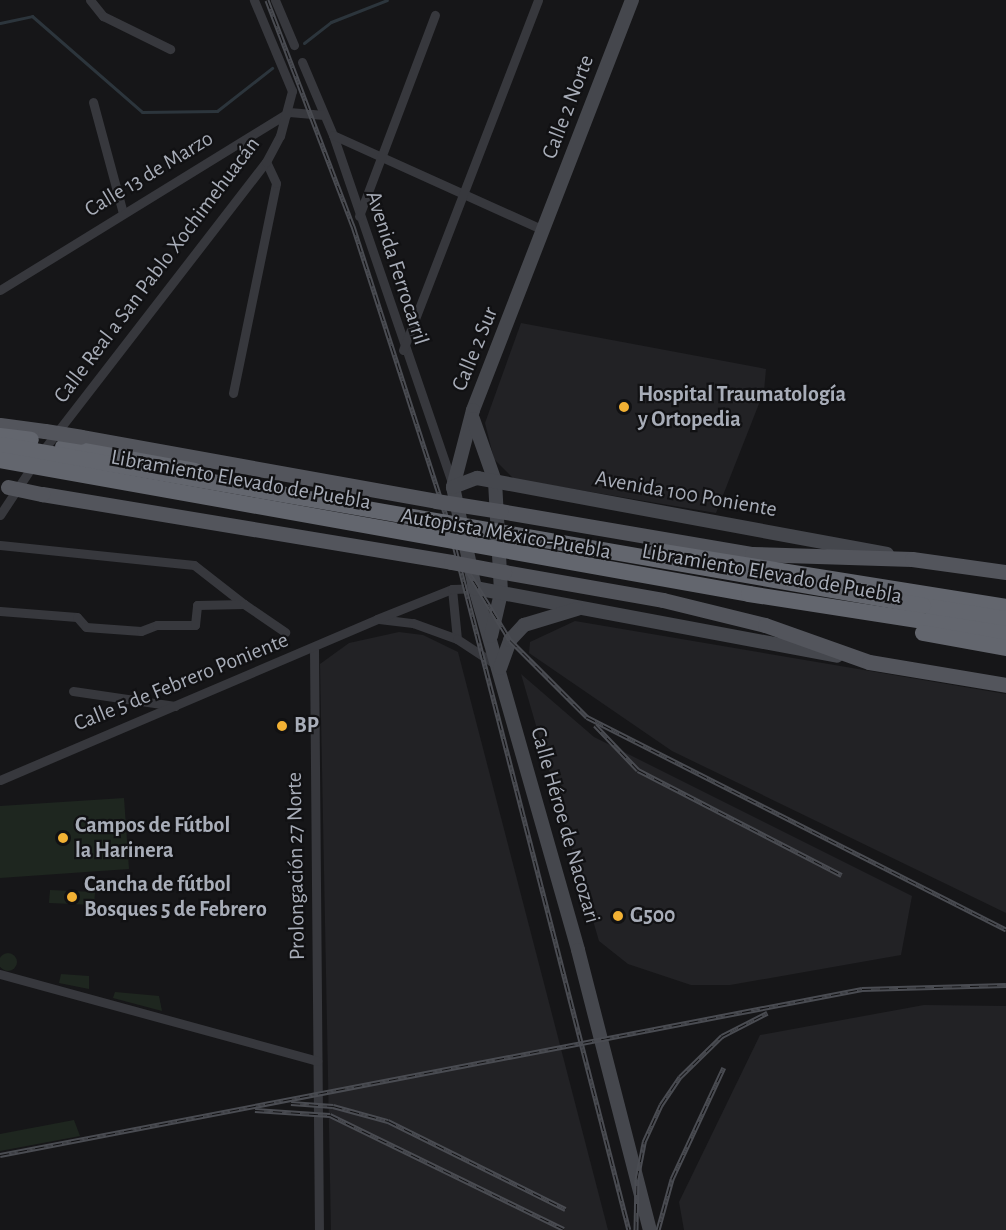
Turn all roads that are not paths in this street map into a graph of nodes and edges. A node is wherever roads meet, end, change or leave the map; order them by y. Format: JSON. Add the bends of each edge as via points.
{"nodes":[{"id":1,"x":90,"y":0,"type":"edge"},
{"id":2,"x":255,"y":0,"type":"edge"},
{"id":3,"x":275,"y":0,"type":"edge"},
{"id":4,"x":538,"y":0,"type":"edge"},
{"id":5,"x":632,"y":0,"type":"edge"},
{"id":6,"x":435,"y":15,"type":"dead end"},
{"id":7,"x":294,"y":45,"type":"dead end"},
{"id":8,"x":170,"y":49,"type":"dead end"},
{"id":9,"x":302,"y":62,"type":"dead end"},
{"id":10,"x":93,"y":102,"type":"dead end"},
{"id":11,"x":289,"y":112,"type":"junction"},
{"id":12,"x":324,"y":115,"type":"junction"},
{"id":13,"x":333,"y":135,"type":"junction"},
{"id":14,"x":382,"y":159,"type":"junction"},
{"id":15,"x":266,"y":162,"type":"junction"},
{"id":16,"x":463,"y":195,"type":"junction"},
{"id":17,"x":123,"y":213,"type":"junction"},
{"id":18,"x":358,"y":216,"type":"junction"},
{"id":19,"x":543,"y":230,"type":"junction"},
{"id":20,"x":0,"y":290,"type":"edge"},
{"id":21,"x":403,"y":350,"type":"junction"},
{"id":22,"x":233,"y":393,"type":"dead end"},
{"id":23,"x":473,"y":410,"type":"junction"},
{"id":24,"x":0,"y":425,"type":"edge"},
{"id":25,"x":0,"y":436,"type":"edge"},
{"id":26,"x":0,"y":445,"type":"edge"},
{"id":27,"x":35,"y":447,"type":"junction"},
{"id":28,"x":0,"y":462,"type":"edge"},
{"id":29,"x":495,"y":481,"type":"junction"},
{"id":30,"x":4,"y":487,"type":"edge"},
{"id":31,"x":453,"y":487,"type":"junction"},
{"id":32,"x":437,"y":508,"type":"junction"},
{"id":33,"x":0,"y":515,"type":"edge"},
{"id":34,"x":500,"y":518,"type":"junction"},
{"id":35,"x":0,"y":545,"type":"edge"},
{"id":36,"x":448,"y":554,"type":"junction"},
{"id":37,"x":912,"y":559,"type":"junction"},
{"id":38,"x":503,"y":564,"type":"junction"},
{"id":39,"x":1006,"y":572,"type":"edge"},
{"id":40,"x":475,"y":588,"type":"junction"},
{"id":41,"x":452,"y":589,"type":"junction"},
{"id":42,"x":501,"y":592,"type":"junction"},
{"id":43,"x":244,"y":604,"type":"junction"},
{"id":44,"x":1006,"y":607,"type":"edge"},
{"id":45,"x":584,"y":608,"type":"junction"},
{"id":46,"x":0,"y":611,"type":"edge"},
{"id":47,"x":878,"y":616,"type":"junction"},
{"id":48,"x":377,"y":619,"type":"junction"},
{"id":49,"x":1006,"y":619,"type":"edge"},
{"id":50,"x":285,"y":632,"type":"dead end"},
{"id":51,"x":1006,"y":634,"type":"edge"},
{"id":52,"x":491,"y":636,"type":"junction"},
{"id":53,"x":457,"y":639,"type":"junction"},
{"id":54,"x":1006,"y":640,"type":"edge"},
{"id":55,"x":1006,"y":648,"type":"edge"},
{"id":56,"x":314,"y":650,"type":"junction"},
{"id":57,"x":869,"y":662,"type":"junction"},
{"id":58,"x":500,"y":668,"type":"junction"},
{"id":59,"x":1006,"y":685,"type":"edge"},
{"id":60,"x":73,"y":691,"type":"dead end"},
{"id":61,"x":174,"y":706,"type":"junction"},
{"id":62,"x":0,"y":780,"type":"edge"},
{"id":63,"x":0,"y":974,"type":"edge"},
{"id":64,"x":317,"y":1061,"type":"junction"},
{"id":65,"x":319,"y":1230,"type":"edge"},
{"id":66,"x":650,"y":1230,"type":"edge"}],
"edges":[{"from":1,"to":8,"type":"street","via":[[103,16]]},
{"from":2,"to":11,"type":"street","name":"Calle Real a San Pablo Xochimehuacán","via":[[292,91]]},
{"from":3,"to":7,"type":"street"},
{"from":4,"to":16,"type":"street"},
{"from":5,"to":19,"type":"street","name":"Calle 2 Norte"},
{"from":6,"to":14,"type":"street"},
{"from":9,"to":12,"type":"street","name":"Avenida Ferrocarril"},
{"from":10,"to":17,"type":"street"},
{"from":11,"to":12,"type":"street"},
{"from":11,"to":15,"type":"street","name":"Calle Real a San Pablo Xochimehuacán"},
{"from":11,"to":17,"type":"street","name":"Calle 13 de Marzo"},
{"from":12,"to":13,"type":"street","name":"Avenida Ferrocarril"},
{"from":13,"to":14,"type":"street"},
{"from":13,"to":18,"type":"street","name":"Avenida Ferrocarril"},
{"from":14,"to":16,"type":"street"},
{"from":14,"to":18,"type":"street"},
{"from":15,"to":22,"type":"street","via":[[276,183]]},
{"from":15,"to":27,"type":"street","name":"Calle Real a San Pablo Xochimehuacán"},
{"from":16,"to":19,"type":"street"},
{"from":16,"to":21,"type":"street"},
{"from":17,"to":20,"type":"street","name":"Calle 13 de Marzo"},
{"from":18,"to":21,"type":"street","name":"Avenida Ferrocarril"},
{"from":19,"to":23,"type":"street","name":"Calle 2 Sur"},
{"from":21,"to":31,"type":"street","name":"Avenida Ferrocarril"},
{"from":23,"to":29,"type":"street","name":"Calle Héroe de Nacozari","via":[[480,447]]},
{"from":23,"to":31,"type":"street","name":"Calle 2 Sur"},
{"from":24,"to":32,"type":"main road","bridge":true,"via":[[81,437]]},
{"from":25,"to":27,"type":"highway","name":"Autopista México-Puebla"},
{"from":26,"to":49,"type":"highway","name":"Libramiento Elevado de Puebla","bridge":true},
{"from":27,"to":32,"type":"highway","name":"Autopista México-Puebla","via":[[63,447]]},
{"from":27,"to":33,"type":"street","name":"Calle Real a San Pablo Xochimehuacán"},
{"from":28,"to":36,"type":"highway","name":"Autopista México-Puebla","bridge":true},
{"from":28,"to":47,"type":"highway","name":"Libramiento Elevado de Puebla","bridge":true},
{"from":29,"to":31,"type":"street","name":"Avenida 100 Poniente","via":[[477,477]]},
{"from":29,"to":37,"type":"street","name":"Avenida 100 Poniente"},
{"from":29,"to":42,"type":"street","name":"Calle Héroe de Nacozari"},
{"from":30,"to":36,"type":"main road","bridge":true},
{"from":31,"to":40,"type":"street","name":"Calle Héroe de Nacozari"},
{"from":32,"to":34,"type":"highway","name":"Autopista México-Puebla"},
{"from":34,"to":37,"type":"main road","via":[[752,554]]},
{"from":34,"to":44,"type":"highway","name":"Autopista México-Puebla"},
{"from":35,"to":43,"type":"street","via":[[194,565]]},
{"from":36,"to":38,"type":"highway","name":"Autopista México-Puebla"},
{"from":37,"to":39,"type":"main road"},
{"from":38,"to":54,"type":"highway","name":"Autopista México-Puebla"},
{"from":38,"to":57,"type":"main road","via":[[765,625]]},
{"from":40,"to":41,"type":"street","name":"Calle 5 de Febrero Poniente"},
{"from":40,"to":42,"type":"street","name":"Calle 5 de Febrero Poniente"},
{"from":40,"to":52,"type":"street","name":"Calle Héroe de Nacozari"},
{"from":41,"to":48,"type":"street","name":"Calle 5 de Febrero Poniente"},
{"from":41,"to":53,"type":"street"},
{"from":42,"to":45,"type":"street","name":"Calle 5 de Febrero Poniente"},
{"from":42,"to":52,"type":"street","name":"Calle Héroe de Nacozari"},
{"from":43,"to":46,"type":"street","via":[[197,605],[195,625],[158,625],[141,631],[86,627],[77,618]]},
{"from":43,"to":50,"type":"street"},
{"from":45,"to":57,"type":"street","name":"Calle 5 de Febrero Poniente"},
{"from":45,"to":58,"type":"street","via":[[524,625],[510,640]]},
{"from":47,"to":51,"type":"highway","name":"Libramiento Elevado de Puebla","bridge":true},
{"from":47,"to":55,"type":"highway","bridge":true,"via":[[920,632]]},
{"from":48,"to":53,"type":"street","via":[[414,623]]},
{"from":48,"to":56,"type":"street","name":"Calle 5 de Febrero Poniente"},
{"from":52,"to":58,"type":"street","name":"Calle Héroe de Nacozari"},
{"from":53,"to":58,"type":"street"},
{"from":56,"to":61,"type":"street","name":"Calle 5 de Febrero Poniente"},
{"from":56,"to":64,"type":"street","name":"Prolongación 27 Norte"},
{"from":57,"to":59,"type":"main road"},
{"from":58,"to":66,"type":"street","name":"Calle Héroe de Nacozari"},
{"from":60,"to":61,"type":"street"},
{"from":61,"to":62,"type":"street","name":"Calle 5 de Febrero Poniente"},
{"from":63,"to":64,"type":"street"},
{"from":64,"to":65,"type":"street","name":"Prolongación 27 Norte"}]}
